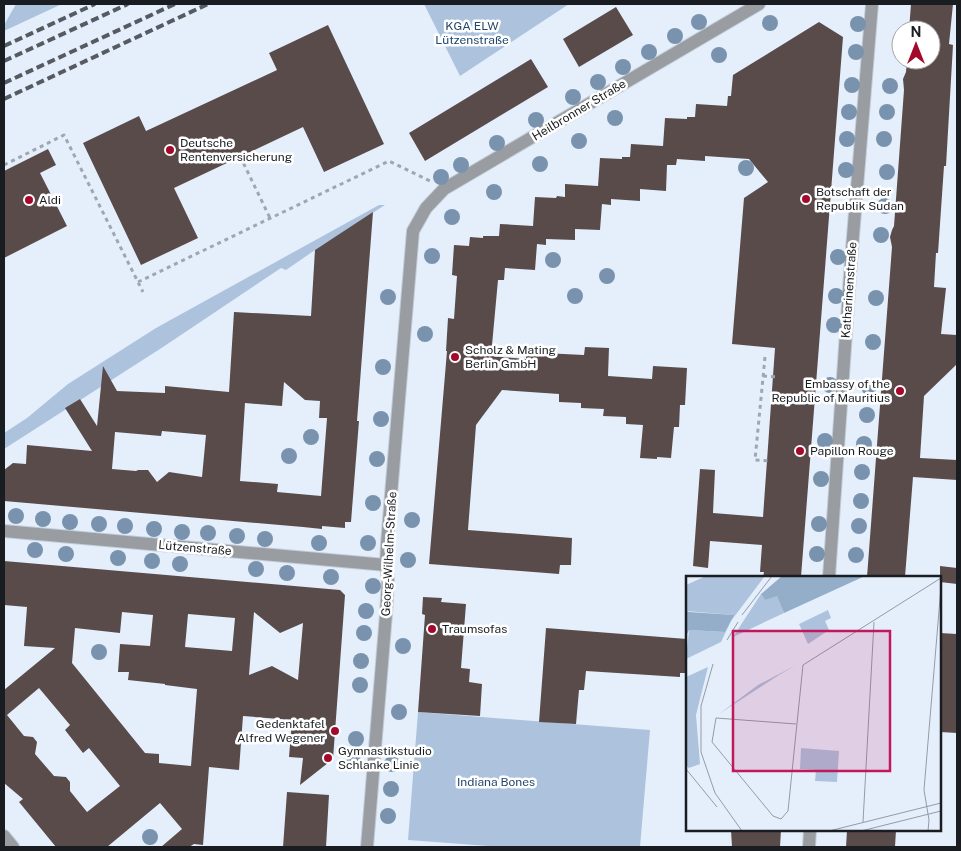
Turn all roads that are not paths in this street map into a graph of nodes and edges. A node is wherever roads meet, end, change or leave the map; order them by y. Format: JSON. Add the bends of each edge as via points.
{"nodes":[{"id":1,"x":758,"y":4,"type":"edge"},
{"id":2,"x":872,"y":4,"type":"edge"},
{"id":3,"x":412,"y":231,"type":"joint"},
{"id":4,"x":4,"y":531,"type":"edge"},
{"id":5,"x":386,"y":565,"type":"junction"},
{"id":6,"x":828,"y":576,"type":"edge"},
{"id":7,"x":810,"y":831,"type":"edge"},
{"id":8,"x":4,"y":836,"type":"edge"},
{"id":9,"x":13,"y":847,"type":"edge"},
{"id":10,"x":367,"y":847,"type":"edge"},
{"id":11,"x":809,"y":847,"type":"edge"}],
"edges":[{"from":1,"to":3,"type":"street","name":"Heilbronner Straße","via":[[444,189],[426,208]]},
{"from":2,"to":6,"type":"street","name":"Katharinenstraße"},
{"from":3,"to":5,"type":"street","name":"Georg-Wilhelm-Straße"},
{"from":4,"to":5,"type":"street","name":"Lützenstraße"},
{"from":5,"to":10,"type":"street","name":"Georg-Wilhelm-Straße","via":[[386,614]]},
{"from":7,"to":11,"type":"street"},
{"from":8,"to":9,"type":"street"}]}
